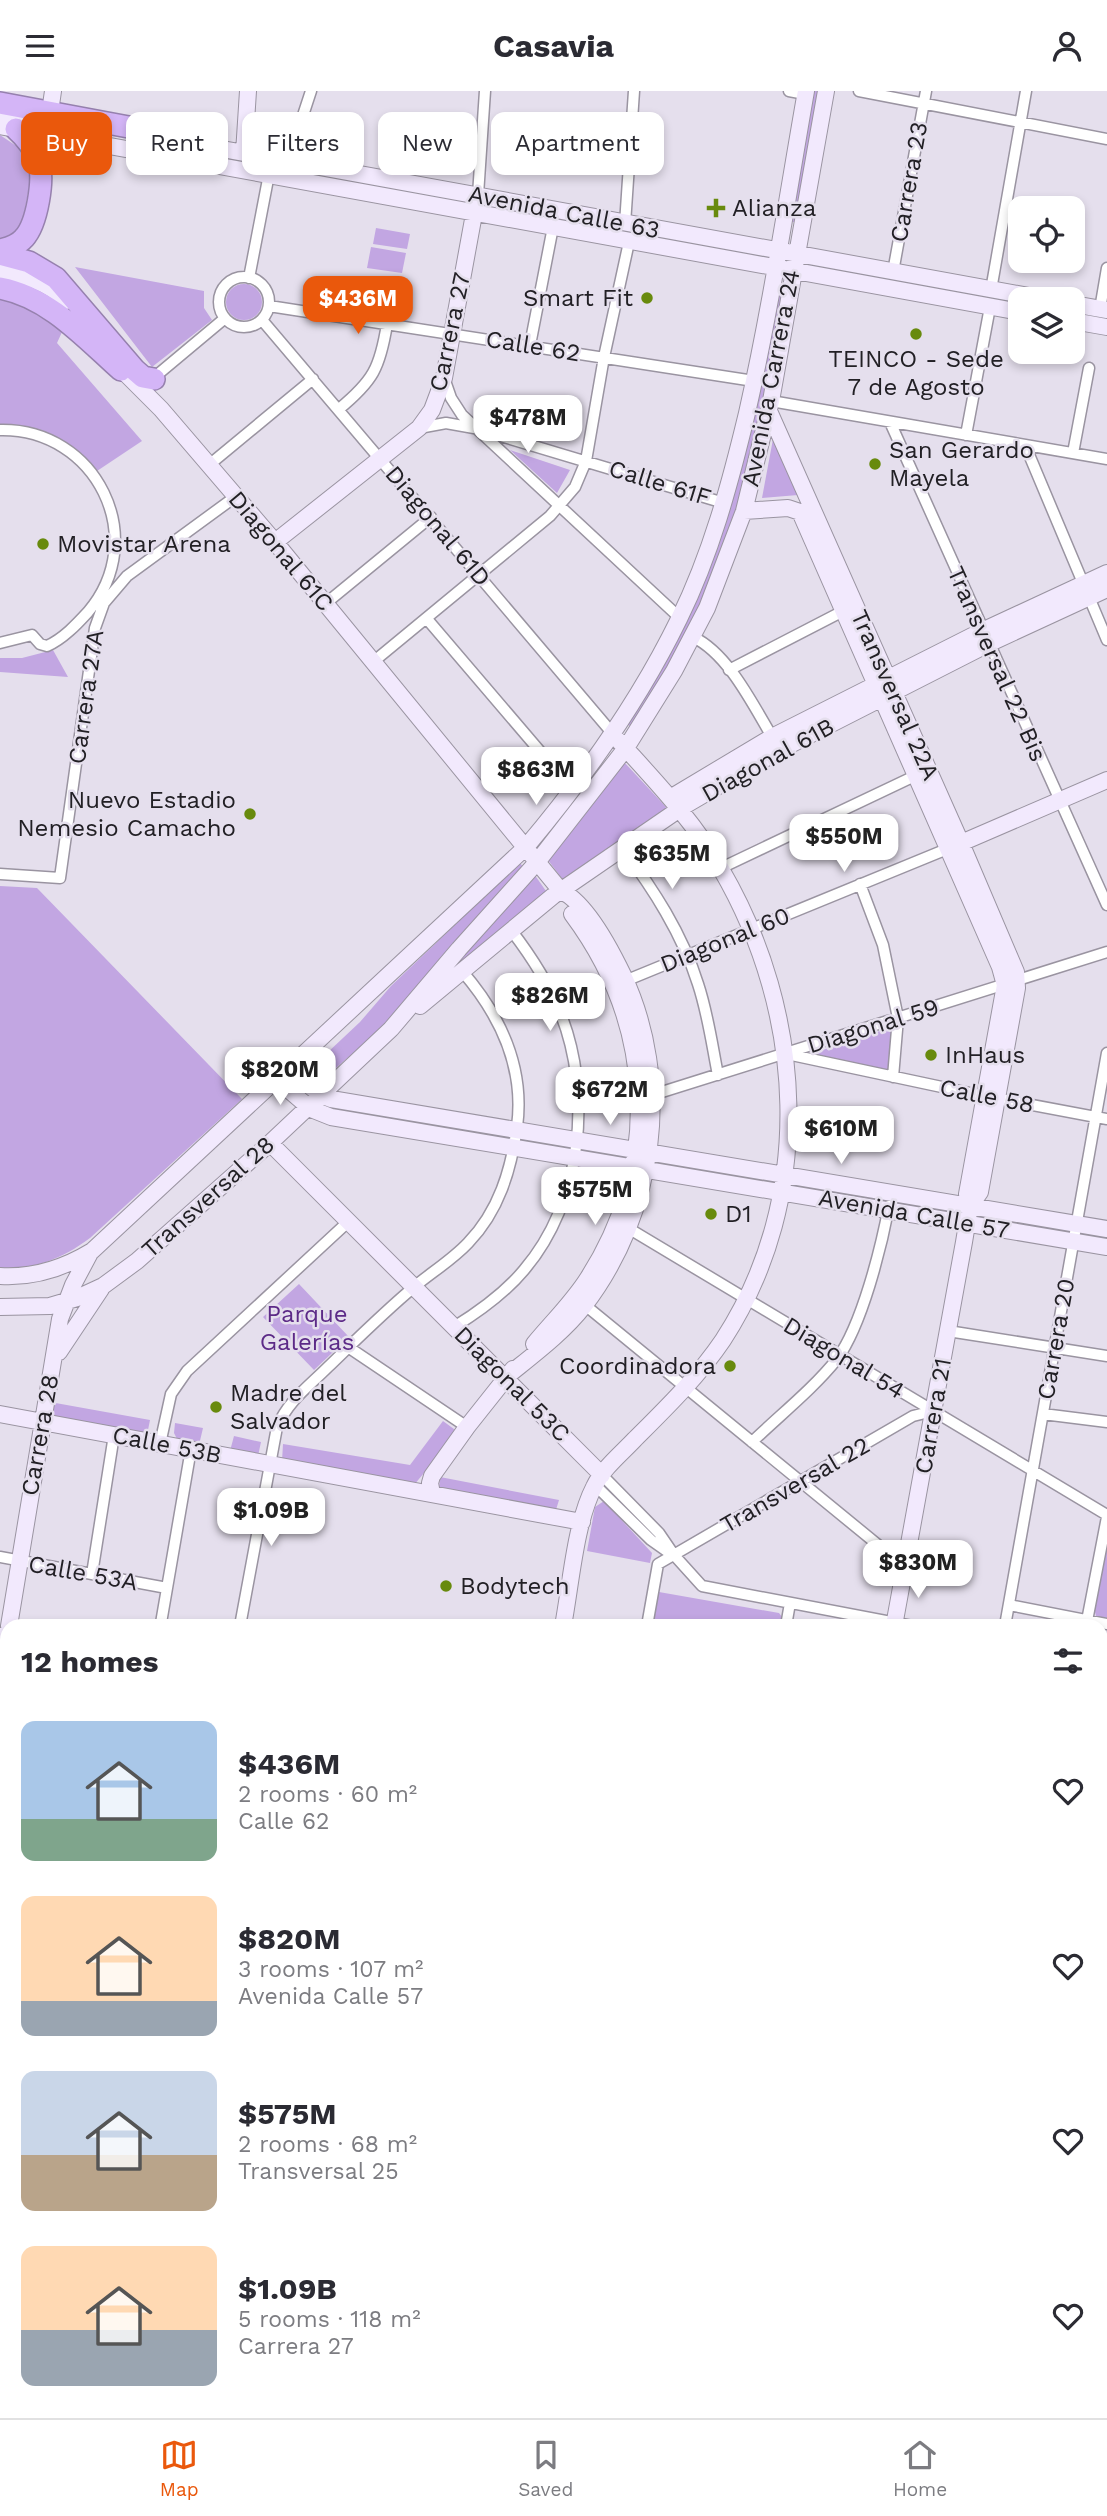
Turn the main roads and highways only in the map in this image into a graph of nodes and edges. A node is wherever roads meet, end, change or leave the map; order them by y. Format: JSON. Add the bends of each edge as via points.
{"nodes":[{"id":1,"x":248,"y":91,"type":"edge"},
{"id":2,"x":827,"y":91,"type":"edge"},
{"id":3,"x":806,"y":92,"type":"edge"},
{"id":4,"x":52,"y":101,"type":"edge"},
{"id":5,"x":247,"y":112,"type":"edge"},
{"id":6,"x":6,"y":120,"type":"edge"},
{"id":7,"x":126,"y":125,"type":"edge"},
{"id":8,"x":126,"y":136,"type":"edge"},
{"id":9,"x":351,"y":175,"type":"edge"},
{"id":10,"x":476,"y":203,"type":"junction"},
{"id":11,"x":0,"y":252,"type":"edge"},
{"id":12,"x":778,"y":253,"type":"junction"},
{"id":13,"x":796,"y":256,"type":"junction"},
{"id":14,"x":775,"y":269,"type":"junction"},
{"id":15,"x":0,"y":272,"type":"edge"},
{"id":16,"x":793,"y":272,"type":"junction"},
{"id":17,"x":0,"y":288,"type":"edge"},
{"id":18,"x":1008,"y":293,"type":"edge"},
{"id":19,"x":1085,"y":306,"type":"edge"},
{"id":20,"x":1008,"y":310,"type":"edge"},
{"id":21,"x":1104,"y":310,"type":"edge"},
{"id":22,"x":1085,"y":323,"type":"edge"},
{"id":23,"x":1107,"y":327,"type":"edge"},
{"id":24,"x":124,"y":372,"type":"junction"},
{"id":25,"x":154,"y":379,"type":"road end"},
{"id":26,"x":770,"y":406,"type":"junction"},
{"id":27,"x":744,"y":511,"type":"junction"},
{"id":28,"x":275,"y":542,"type":"junction"},
{"id":29,"x":1107,"y":573,"type":"edge"},
{"id":30,"x":1107,"y":589,"type":"edge"},
{"id":31,"x":1086,"y":590,"type":"junction"},
{"id":32,"x":849,"y":608,"type":"junction"},
{"id":33,"x":886,"y":688,"type":"junction"},
{"id":34,"x":613,"y":734,"type":"junction"},
{"id":35,"x":626,"y":748,"type":"junction"},
{"id":36,"x":1107,"y":781,"type":"edge"},
{"id":37,"x":674,"y":804,"type":"junction"},
{"id":38,"x":954,"y":846,"type":"junction"},
{"id":39,"x":526,"y":847,"type":"junction"},
{"id":40,"x":538,"y":861,"type":"junction"},
{"id":41,"x":561,"y":891,"type":"junction"},
{"id":42,"x":1011,"y":983,"type":"joint"},
{"id":43,"x":391,"y":1029,"type":"junction"},
{"id":44,"x":282,"y":1074,"type":"junction"},
{"id":45,"x":321,"y":1095,"type":"junction"},
{"id":46,"x":308,"y":1107,"type":"junction"},
{"id":47,"x":271,"y":1143,"type":"junction"},
{"id":48,"x":643,"y":1151,"type":"junction"},
{"id":49,"x":640,"y":1168,"type":"junction"},
{"id":50,"x":784,"y":1175,"type":"junction"},
{"id":51,"x":781,"y":1192,"type":"junction"},
{"id":52,"x":970,"y":1206,"type":"junction"},
{"id":53,"x":967,"y":1224,"type":"junction"},
{"id":54,"x":1107,"y":1230,"type":"edge"},
{"id":55,"x":1107,"y":1247,"type":"edge"},
{"id":56,"x":92,"y":1251,"type":"junction"},
{"id":57,"x":0,"y":1276,"type":"edge"},
{"id":58,"x":103,"y":1286,"type":"junction"},
{"id":59,"x":66,"y":1302,"type":"junction"},
{"id":60,"x":0,"y":1307,"type":"edge"},
{"id":61,"x":33,"y":1308,"type":"junction"},
{"id":62,"x":57,"y":1336,"type":"junction"},
{"id":63,"x":52,"y":1363,"type":"junction"},
{"id":64,"x":506,"y":1377,"type":"junction"},
{"id":65,"x":0,"y":1414,"type":"edge"},
{"id":66,"x":42,"y":1422,"type":"junction"},
{"id":67,"x":598,"y":1480,"type":"junction"},
{"id":68,"x":432,"y":1494,"type":"junction"},
{"id":69,"x":582,"y":1522,"type":"junction"},
{"id":70,"x":10,"y":1619,"type":"edge"},
{"id":71,"x":564,"y":1619,"type":"edge"},
{"id":72,"x":896,"y":1619,"type":"edge"}],
"edges":[{"from":1,"to":5,"type":"main road"},
{"from":2,"to":13,"type":"main road","name":"Avenida Carrera 24"},
{"from":3,"to":12,"type":"main road","name":"Avenida Carrera 24"},
{"from":4,"to":6,"type":"highway"},
{"from":4,"to":7,"type":"highway"},
{"from":6,"to":8,"type":"main road","name":"Avenida Calle 63"},
{"from":6,"to":10,"type":"main road","name":"Avenida Calle 63","via":[[269,174]]},
{"from":6,"to":11,"type":"highway","via":[[35,151],[41,177],[32,226],[19,243]]},
{"from":9,"to":10,"type":"main road","name":"Avenida Calle 63"},
{"from":10,"to":12,"type":"main road","name":"Avenida Calle 63","via":[[625,223]]},
{"from":10,"to":14,"type":"main road","name":"Avenida Calle 63","via":[[553,227]]},
{"from":10,"to":28,"type":"main road","name":"Carrera 27","via":[[444,378],[432,410],[419,428]]},
{"from":11,"to":25,"type":"highway","via":[[56,278],[135,370]]},
{"from":12,"to":13,"type":"main road","name":"Avenida Calle 63"},
{"from":12,"to":14,"type":"main road","name":"Avenida Carrera 24"},
{"from":13,"to":16,"type":"main road","name":"Avenida Carrera 24"},
{"from":13,"to":18,"type":"main road","name":"Avenida Calle 63"},
{"from":14,"to":16,"type":"main road","name":"Avenida Calle 63"},
{"from":14,"to":34,"type":"main road","name":"Avenida Carrera 24","via":[[754,380],[708,551],[680,618]]},
{"from":15,"to":24,"type":"main road","name":"Diagonal 61C","via":[[34,280],[59,294]]},
{"from":16,"to":20,"type":"main road","name":"Avenida Calle 63"},
{"from":16,"to":26,"type":"main road","name":"Avenida Carrera 24"},
{"from":17,"to":24,"type":"highway","via":[[43,304]]},
{"from":19,"to":21,"type":"main road"},
{"from":22,"to":23,"type":"main road"},
{"from":24,"to":28,"type":"main road","name":"Diagonal 61C"},
{"from":26,"to":27,"type":"main road","name":"Avenida Carrera 24"},
{"from":26,"to":32,"type":"main road","name":"Transversal 22A"},
{"from":27,"to":32,"type":"main road","name":"Transversal 22A","via":[[797,510]]},
{"from":27,"to":35,"type":"main road","name":"Avenida Carrera 24","via":[[693,636]]},
{"from":28,"to":39,"type":"main road","name":"Diagonal 61C"},
{"from":29,"to":31,"type":"main road","name":"Diagonal 61B"},
{"from":30,"to":31,"type":"main road","name":"Diagonal 61B"},
{"from":31,"to":33,"type":"main road","name":"Diagonal 61B"},
{"from":32,"to":33,"type":"main road","name":"Transversal 22A"},
{"from":33,"to":37,"type":"main road","name":"Diagonal 61B","via":[[776,743]]},
{"from":33,"to":38,"type":"main road","name":"Transversal 22A"},
{"from":34,"to":35,"type":"main road"},
{"from":34,"to":39,"type":"main road","name":"Avenida Carrera 24"},
{"from":35,"to":37,"type":"main road"},
{"from":35,"to":40,"type":"main road","name":"Avenida Carrera 24"},
{"from":36,"to":38,"type":"main road","name":"Diagonal 60"},
{"from":37,"to":41,"type":"main road","name":"Diagonal 61B"},
{"from":37,"to":50,"type":"main road","via":[[721,868],[752,929],[773,991],[786,1053],[789,1115]]},
{"from":38,"to":42,"type":"main road","name":"Transversal 22A","via":[[1013,964]]},
{"from":39,"to":40,"type":"main road","name":"Diagonal 61C"},
{"from":39,"to":44,"type":"main road","name":"Transversal 28"},
{"from":40,"to":41,"type":"main road","name":"Diagonal 61C"},
{"from":40,"to":43,"type":"main road","name":"Transversal 28"},
{"from":41,"to":43,"type":"main road","name":"Diagonal 61B"},
{"from":41,"to":48,"type":"main road","name":"Diagonal 61C","via":[[563,902],[620,983],[646,1097]]},
{"from":42,"to":52,"type":"main road","name":"Carrera 21","via":[[980,1192]]},
{"from":43,"to":45,"type":"main road","name":"Transversal 28"},
{"from":44,"to":45,"type":"main road","name":"Avenida Calle 57"},
{"from":44,"to":46,"type":"main road","name":"Avenida Calle 57"},
{"from":44,"to":56,"type":"main road","name":"Transversal 28"},
{"from":45,"to":46,"type":"main road","name":"Transversal 28"},
{"from":45,"to":48,"type":"main road","name":"Avenida Calle 57"},
{"from":46,"to":47,"type":"main road","name":"Transversal 28"},
{"from":46,"to":49,"type":"main road","name":"Avenida Calle 57","via":[[331,1117]]},
{"from":47,"to":58,"type":"main road","name":"Transversal 28"},
{"from":47,"to":64,"type":"main road","name":"Diagonal 53C"},
{"from":48,"to":49,"type":"main road","name":"Diagonal 61C"},
{"from":48,"to":50,"type":"main road","name":"Avenida Calle 57"},
{"from":49,"to":51,"type":"main road","name":"Avenida Calle 57"},
{"from":49,"to":64,"type":"main road","name":"Diagonal 61C","via":[[622,1225],[580,1300],[556,1335]]},
{"from":50,"to":51,"type":"main road"},
{"from":50,"to":52,"type":"main road","name":"Avenida Calle 57"},
{"from":51,"to":53,"type":"main road","name":"Avenida Calle 57"},
{"from":51,"to":67,"type":"main road","via":[[766,1253],[721,1343]]},
{"from":52,"to":53,"type":"main road","name":"Carrera 21"},
{"from":52,"to":54,"type":"main road","name":"Avenida Calle 57"},
{"from":53,"to":55,"type":"main road","name":"Avenida Calle 57"},
{"from":53,"to":72,"type":"main road","name":"Carrera 21"},
{"from":56,"to":57,"type":"main road","via":[[46,1272]]},
{"from":56,"to":59,"type":"main road","name":"Carrera 28"},
{"from":58,"to":59,"type":"main road","name":"Transversal 28"},
{"from":58,"to":63,"type":"main road"},
{"from":59,"to":61,"type":"main road","name":"Transversal 28"},
{"from":59,"to":62,"type":"main road","name":"Carrera 28"},
{"from":60,"to":61,"type":"main road","name":"Transversal 28"},
{"from":61,"to":62,"type":"main road"},
{"from":62,"to":63,"type":"main road","name":"Carrera 28"},
{"from":63,"to":66,"type":"main road","name":"Carrera 28"},
{"from":64,"to":67,"type":"main road","name":"Diagonal 53C"},
{"from":64,"to":68,"type":"main road","name":"Diagonal 61C","via":[[432,1476]]},
{"from":65,"to":66,"type":"main road","name":"Calle 53B"},
{"from":66,"to":68,"type":"main road","name":"Calle 53B"},
{"from":66,"to":70,"type":"main road","name":"Carrera 28"},
{"from":67,"to":69,"type":"main road"},
{"from":68,"to":69,"type":"main road","name":"Calle 53B"},
{"from":69,"to":71,"type":"main road"}]}
